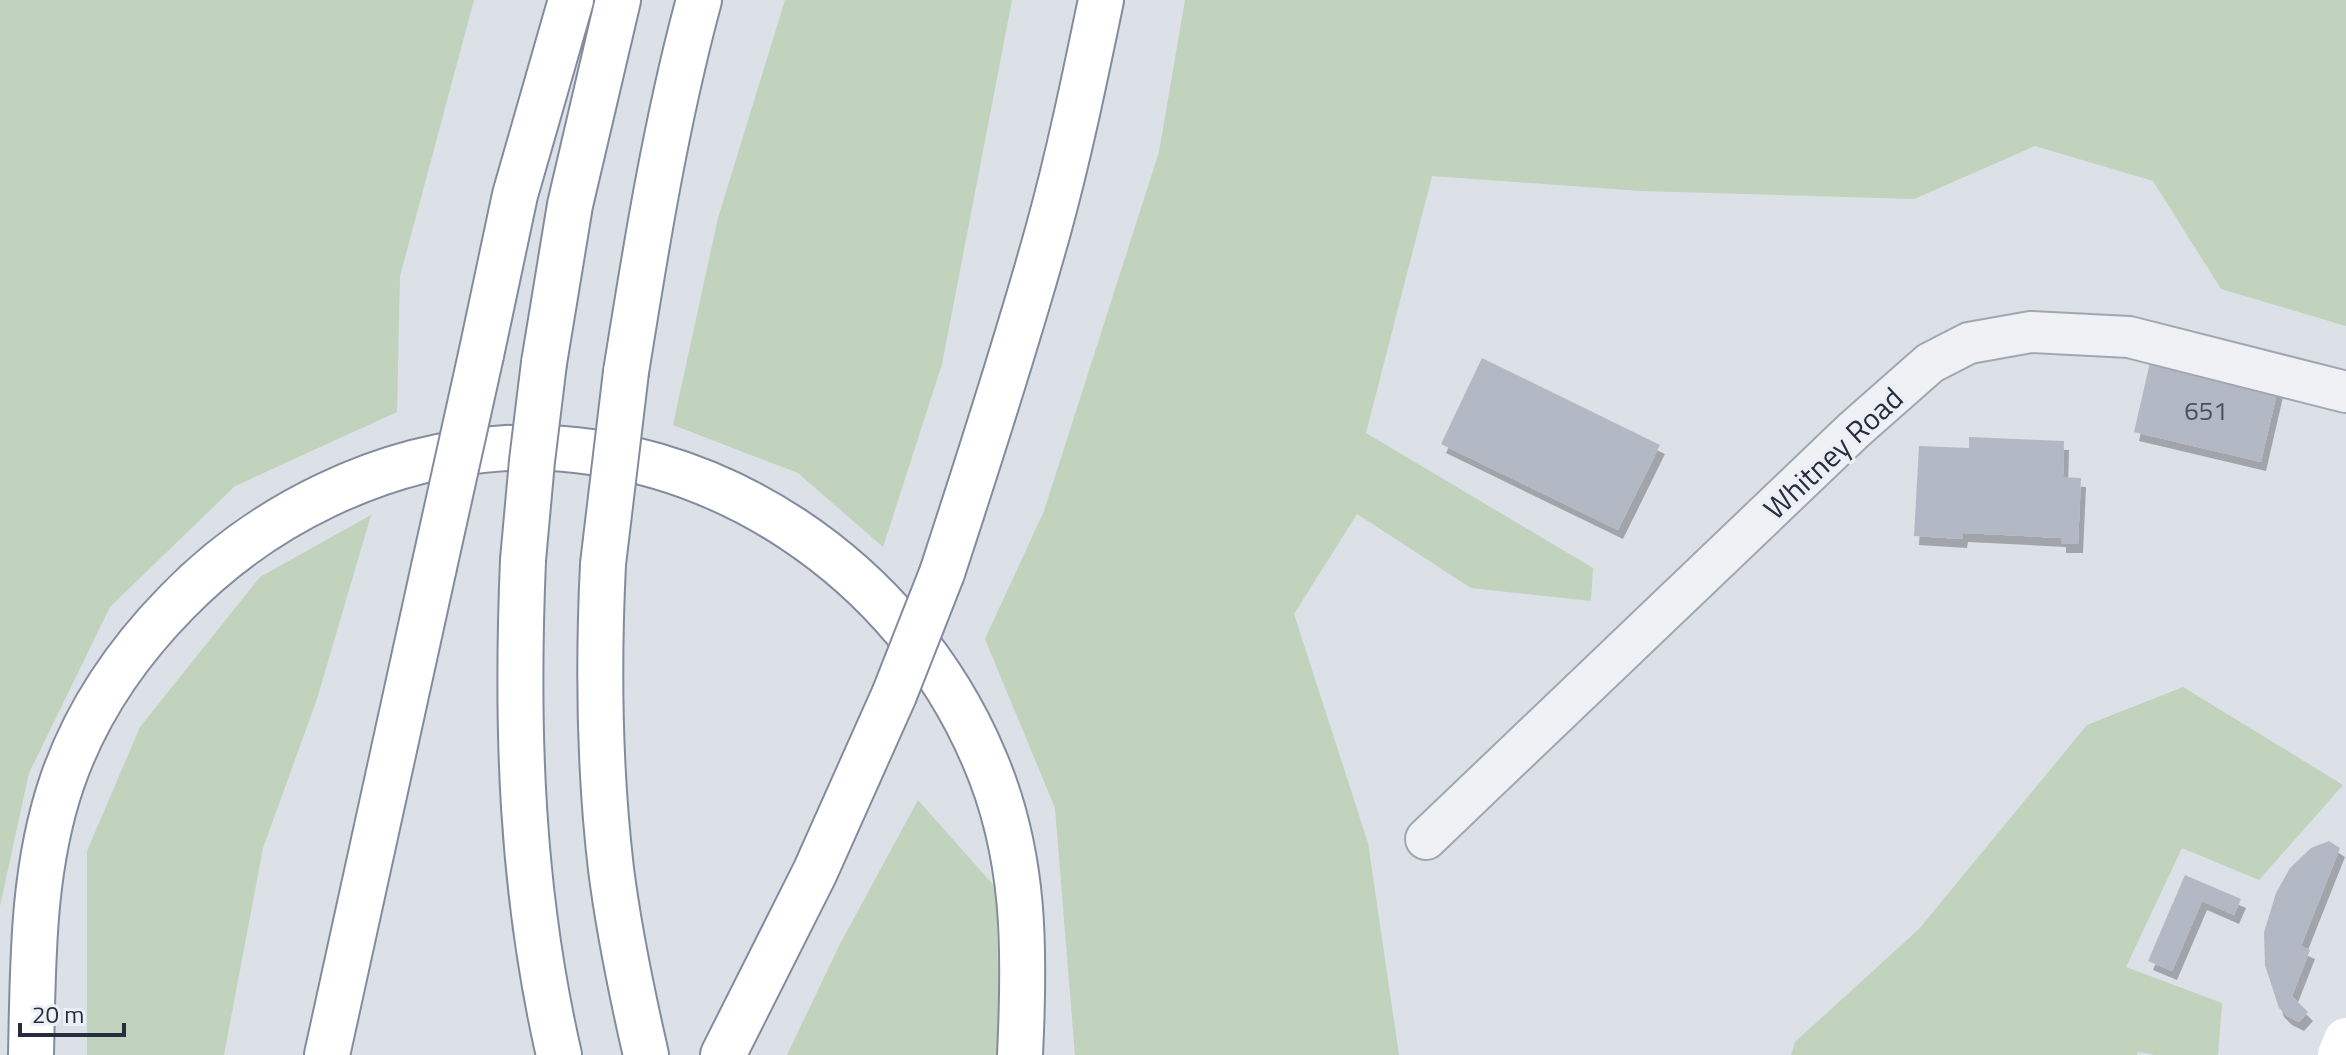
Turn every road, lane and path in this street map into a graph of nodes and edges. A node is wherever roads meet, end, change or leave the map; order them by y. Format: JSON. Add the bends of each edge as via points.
{"nodes":[{"id":1,"x":571,"y":0,"type":"edge"},
{"id":2,"x":618,"y":0,"type":"edge"},
{"id":3,"x":699,"y":0,"type":"edge"},
{"id":4,"x":1101,"y":0,"type":"edge"},
{"id":5,"x":2346,"y":392,"type":"edge"},
{"id":6,"x":1426,"y":839,"type":"dead end"},
{"id":7,"x":2346,"y":1040,"type":"edge"},
{"id":8,"x":31,"y":1055,"type":"edge"},
{"id":9,"x":327,"y":1055,"type":"edge"},
{"id":10,"x":559,"y":1055,"type":"edge"},
{"id":11,"x":646,"y":1055,"type":"edge"},
{"id":12,"x":723,"y":1055,"type":"edge"},
{"id":13,"x":1020,"y":1055,"type":"edge"},
{"id":14,"x":2340,"y":1055,"type":"edge"}],
"edges":[{"from":1,"to":9,"type":"main road","bridge":true,"via":[[515,195]]},
{"from":2,"to":10,"type":"main road","bridge":true,"via":[[570,205],[544,363],[523,560],[519,714],[525,842]]},
{"from":3,"to":11,"type":"main road","bridge":true,"via":[[663,159],[626,372],[603,564],[599,685],[605,809]]},
{"from":4,"to":12,"type":"main road","bridge":true,"via":[[1049,228],[942,573],[815,872]]},
{"from":5,"to":6,"type":"street","name":"Whitney Road","via":[[2129,337],[2031,332],[1969,343],[1930,363],[1854,430]]},
{"from":7,"to":14,"type":"main road"},
{"from":8,"to":13,"type":"main road","via":[[35,917],[52,815],[92,715],[147,634],[240,545],[323,497],[383,473],[445,457],[537,448],[631,459],[727,492],[831,555],[911,636],[967,721],[1009,833],[1023,929]]}]}
